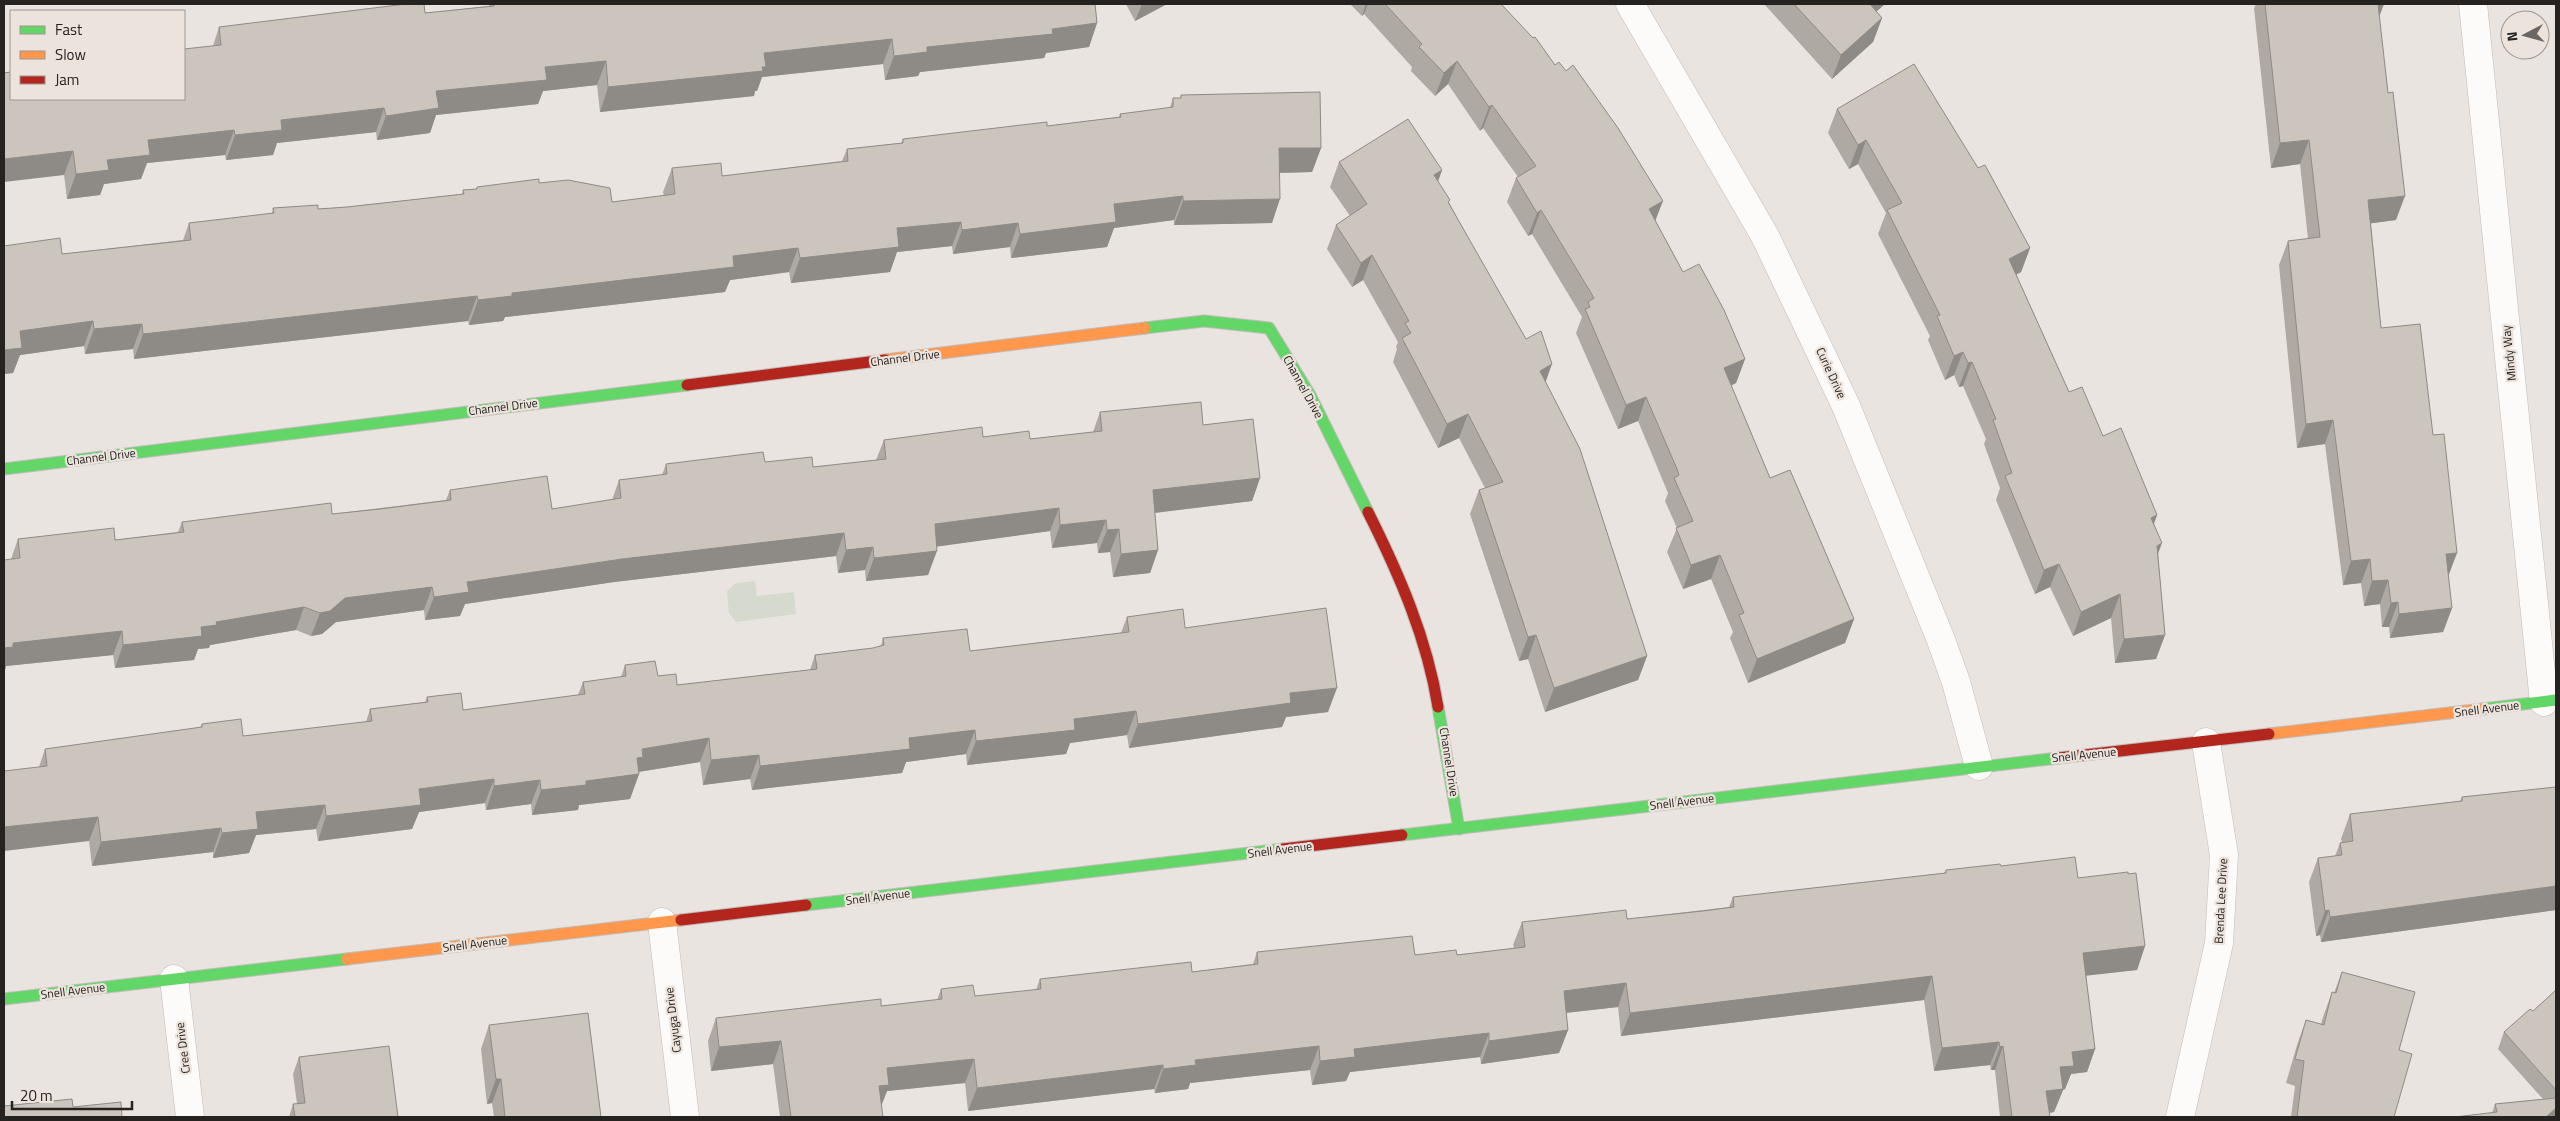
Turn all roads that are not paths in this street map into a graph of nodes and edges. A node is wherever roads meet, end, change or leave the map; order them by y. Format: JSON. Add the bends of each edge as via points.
{"nodes":[{"id":1,"x":1630,"y":4,"type":"edge"},
{"id":2,"x":2473,"y":4,"type":"edge"},
{"id":3,"x":4,"y":469,"type":"edge"},
{"id":4,"x":2550,"y":701,"type":"edge"},
{"id":5,"x":2206,"y":742,"type":"junction"},
{"id":6,"x":1979,"y":766,"type":"junction"},
{"id":7,"x":1460,"y":829,"type":"junction"},
{"id":8,"x":662,"y":922,"type":"junction"},
{"id":9,"x":174,"y":979,"type":"junction"},
{"id":10,"x":4,"y":999,"type":"edge"},
{"id":11,"x":190,"y":1117,"type":"edge"},
{"id":12,"x":685,"y":1117,"type":"edge"},
{"id":13,"x":2180,"y":1117,"type":"edge"}],
"edges":[{"from":1,"to":6,"type":"street","name":"Curie Drive","via":[[1765,236],[1846,406],[1941,640]]},
{"from":2,"to":4,"type":"street","name":"Mindy Way"},
{"from":3,"to":7,"type":"street","name":"Channel Drive","via":[[1204,321],[1269,328],[1310,395],[1401,578],[1434,680]]},
{"from":4,"to":5,"type":"street","name":"Snell Avenue"},
{"from":5,"to":6,"type":"street","name":"Snell Avenue"},
{"from":5,"to":13,"type":"street","name":"Brenda Lee Drive","via":[[2224,855],[2219,943]]},
{"from":6,"to":7,"type":"street","name":"Snell Avenue"},
{"from":7,"to":8,"type":"street","name":"Snell Avenue"},
{"from":8,"to":9,"type":"street","name":"Snell Avenue"},
{"from":8,"to":12,"type":"street","name":"Cayuga Drive"},
{"from":9,"to":10,"type":"street","name":"Snell Avenue"},
{"from":9,"to":11,"type":"street","name":"Cree Drive"}]}
